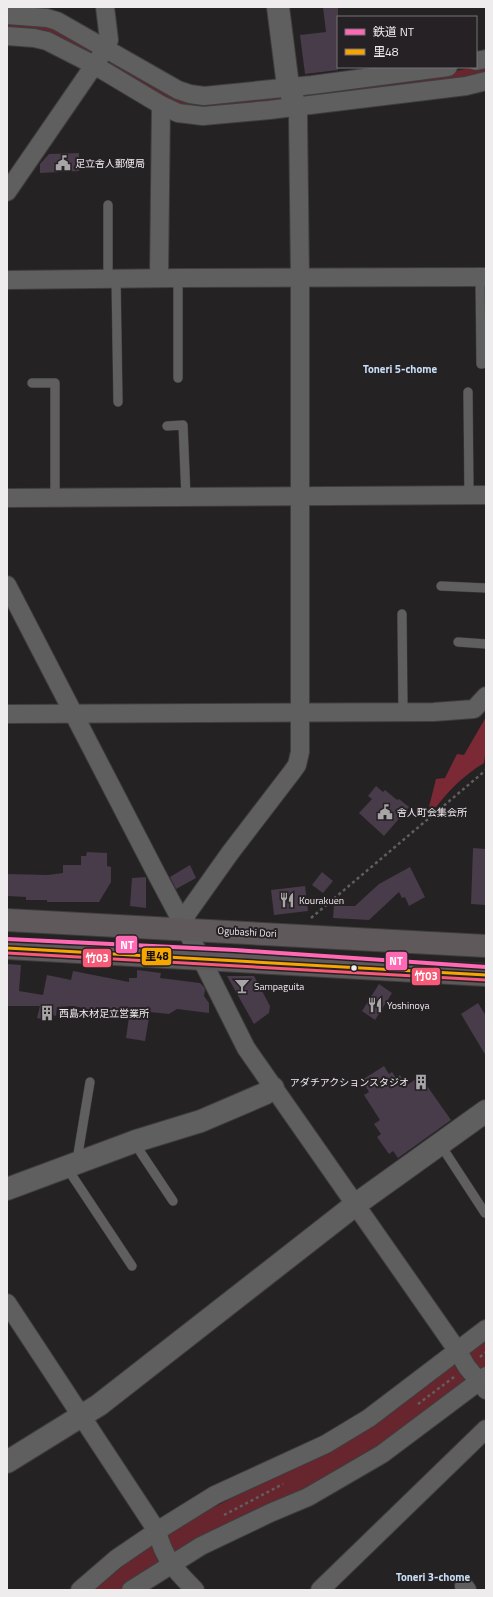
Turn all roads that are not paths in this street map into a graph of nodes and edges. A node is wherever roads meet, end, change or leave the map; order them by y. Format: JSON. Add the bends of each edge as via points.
{"nodes":[{"id":1,"x":105,"y":7,"type":"edge"},
{"id":2,"x":278,"y":7,"type":"edge"},
{"id":3,"x":7,"y":15,"type":"edge"},
{"id":4,"x":7,"y":36,"type":"edge"},
{"id":5,"x":106,"y":48,"type":"junction"},
{"id":6,"x":94,"y":65,"type":"junction"},
{"id":7,"x":440,"y":68,"type":"edge"},
{"id":8,"x":486,"y":81,"type":"edge"},
{"id":9,"x":289,"y":86,"type":"junction"},
{"id":10,"x":161,"y":105,"type":"junction"},
{"id":11,"x":295,"y":107,"type":"junction"},
{"id":12,"x":7,"y":192,"type":"edge"},
{"id":13,"x":108,"y":205,"type":"dead end"},
{"id":14,"x":483,"y":277,"type":"edge"},
{"id":15,"x":112,"y":278,"type":"junction"},
{"id":16,"x":159,"y":278,"type":"junction"},
{"id":17,"x":178,"y":278,"type":"junction"},
{"id":18,"x":300,"y":278,"type":"junction"},
{"id":19,"x":7,"y":280,"type":"edge"},
{"id":20,"x":486,"y":364,"type":"edge"},
{"id":21,"x":178,"y":378,"type":"dead end"},
{"id":22,"x":32,"y":383,"type":"dead end"},
{"id":23,"x":468,"y":392,"type":"dead end"},
{"id":24,"x":118,"y":402,"type":"dead end"},
{"id":25,"x":167,"y":426,"type":"dead end"},
{"id":26,"x":478,"y":495,"type":"edge"},
{"id":27,"x":299,"y":496,"type":"junction"},
{"id":28,"x":186,"y":497,"type":"junction"},
{"id":29,"x":7,"y":498,"type":"edge"},
{"id":30,"x":55,"y":498,"type":"junction"},
{"id":31,"x":7,"y":585,"type":"edge"},
{"id":32,"x":441,"y":586,"type":"dead end"},
{"id":33,"x":486,"y":588,"type":"edge"},
{"id":34,"x":402,"y":614,"type":"dead end"},
{"id":35,"x":458,"y":642,"type":"dead end"},
{"id":36,"x":486,"y":644,"type":"edge"},
{"id":37,"x":486,"y":696,"type":"edge"},
{"id":38,"x":300,"y":712,"type":"junction"},
{"id":39,"x":403,"y":712,"type":"junction"},
{"id":40,"x":7,"y":714,"type":"edge"},
{"id":41,"x":73,"y":714,"type":"junction"},
{"id":42,"x":7,"y":920,"type":"edge"},
{"id":43,"x":186,"y":929,"type":"junction"},
{"id":44,"x":486,"y":946,"type":"edge"},
{"id":45,"x":7,"y":948,"type":"edge"},
{"id":46,"x":201,"y":958,"type":"junction"},
{"id":47,"x":486,"y":975,"type":"edge"},
{"id":48,"x":90,"y":1082,"type":"dead end"},
{"id":49,"x":273,"y":1088,"type":"junction"},
{"id":50,"x":486,"y":1111,"type":"edge"},
{"id":51,"x":136,"y":1141,"type":"junction"},
{"id":52,"x":440,"y":1144,"type":"junction"},
{"id":53,"x":74,"y":1165,"type":"junction"},
{"id":54,"x":7,"y":1189,"type":"edge"},
{"id":55,"x":173,"y":1201,"type":"dead end"},
{"id":56,"x":355,"y":1205,"type":"junction"},
{"id":57,"x":485,"y":1213,"type":"dead end"},
{"id":58,"x":132,"y":1266,"type":"dead end"},
{"id":59,"x":7,"y":1303,"type":"edge"},
{"id":60,"x":486,"y":1329,"type":"edge"},
{"id":61,"x":457,"y":1350,"type":"junction"},
{"id":62,"x":484,"y":1382,"type":"edge"},
{"id":63,"x":81,"y":1416,"type":"junction"},
{"id":64,"x":486,"y":1429,"type":"edge"},
{"id":65,"x":7,"y":1462,"type":"edge"},
{"id":66,"x":157,"y":1530,"type":"junction"},
{"id":67,"x":172,"y":1565,"type":"junction"},
{"id":68,"x":80,"y":1590,"type":"edge"},
{"id":69,"x":131,"y":1590,"type":"edge"},
{"id":70,"x":196,"y":1590,"type":"edge"},
{"id":71,"x":320,"y":1590,"type":"edge"}],
"edges":[{"from":1,"to":5,"type":"street","via":[[109,40]]},
{"from":2,"to":9,"type":"street"},
{"from":3,"to":5,"type":"street","via":[[57,21]]},
{"from":4,"to":6,"type":"street","via":[[47,41]]},
{"from":5,"to":6,"type":"street"},
{"from":5,"to":9,"type":"street","via":[[178,90],[190,94],[204,96]]},
{"from":6,"to":10,"type":"street"},
{"from":6,"to":12,"type":"street"},
{"from":7,"to":9,"type":"street"},
{"from":8,"to":11,"type":"street","via":[[466,86]]},
{"from":9,"to":11,"type":"street"},
{"from":10,"to":11,"type":"street","via":[[191,116]]},
{"from":10,"to":16,"type":"street"},
{"from":11,"to":18,"type":"street","via":[[298,115]]},
{"from":13,"to":15,"type":"lane"},
{"from":14,"to":18,"type":"street"},
{"from":14,"to":20,"type":"lane","via":[[481,364]]},
{"from":15,"to":16,"type":"street"},
{"from":15,"to":19,"type":"street"},
{"from":15,"to":24,"type":"lane"},
{"from":16,"to":17,"type":"street"},
{"from":17,"to":18,"type":"street"},
{"from":17,"to":21,"type":"lane"},
{"from":18,"to":27,"type":"street"},
{"from":22,"to":30,"type":"lane","via":[[55,383]]},
{"from":23,"to":26,"type":"lane"},
{"from":25,"to":28,"type":"lane","via":[[183,425]]},
{"from":26,"to":27,"type":"street"},
{"from":27,"to":28,"type":"street"},
{"from":27,"to":38,"type":"street"},
{"from":28,"to":30,"type":"street"},
{"from":29,"to":30,"type":"street"},
{"from":31,"to":41,"type":"street"},
{"from":32,"to":33,"type":"lane"},
{"from":34,"to":39,"type":"lane"},
{"from":35,"to":36,"type":"lane"},
{"from":37,"to":39,"type":"street","via":[[474,709]]},
{"from":38,"to":39,"type":"street"},
{"from":38,"to":41,"type":"street"},
{"from":38,"to":43,"type":"street","via":[[300,752],[297,765],[186,915]]},
{"from":40,"to":41,"type":"street"},
{"from":41,"to":43,"type":"street"},
{"from":42,"to":43,"type":"main road","name":"Ogubashi Dori"},
{"from":43,"to":44,"type":"main road","name":"Ogubashi Dori"},
{"from":43,"to":46,"type":"street"},
{"from":45,"to":46,"type":"main road"},
{"from":46,"to":47,"type":"main road"},
{"from":46,"to":49,"type":"street","via":[[246,1048]]},
{"from":48,"to":53,"type":"lane"},
{"from":49,"to":51,"type":"street","via":[[200,1121]]},
{"from":49,"to":56,"type":"street"},
{"from":50,"to":52,"type":"street"},
{"from":51,"to":53,"type":"street"},
{"from":51,"to":55,"type":"lane","via":[[141,1153]]},
{"from":52,"to":56,"type":"street"},
{"from":52,"to":57,"type":"lane"},
{"from":53,"to":54,"type":"street"},
{"from":53,"to":58,"type":"lane"},
{"from":56,"to":61,"type":"street"},
{"from":56,"to":63,"type":"street","via":[[99,1405]]},
{"from":59,"to":63,"type":"street"},
{"from":60,"to":61,"type":"street"},
{"from":61,"to":62,"type":"street","via":[[467,1367]]},
{"from":61,"to":66,"type":"street","via":[[369,1418],[326,1444],[215,1496]]},
{"from":62,"to":67,"type":"street","via":[[382,1454],[308,1497],[201,1546]]},
{"from":63,"to":65,"type":"street"},
{"from":63,"to":66,"type":"street"},
{"from":64,"to":71,"type":"street"},
{"from":66,"to":67,"type":"street","via":[[162,1548]]},
{"from":66,"to":68,"type":"street","via":[[116,1559]]},
{"from":67,"to":69,"type":"street"},
{"from":67,"to":70,"type":"street"}]}
